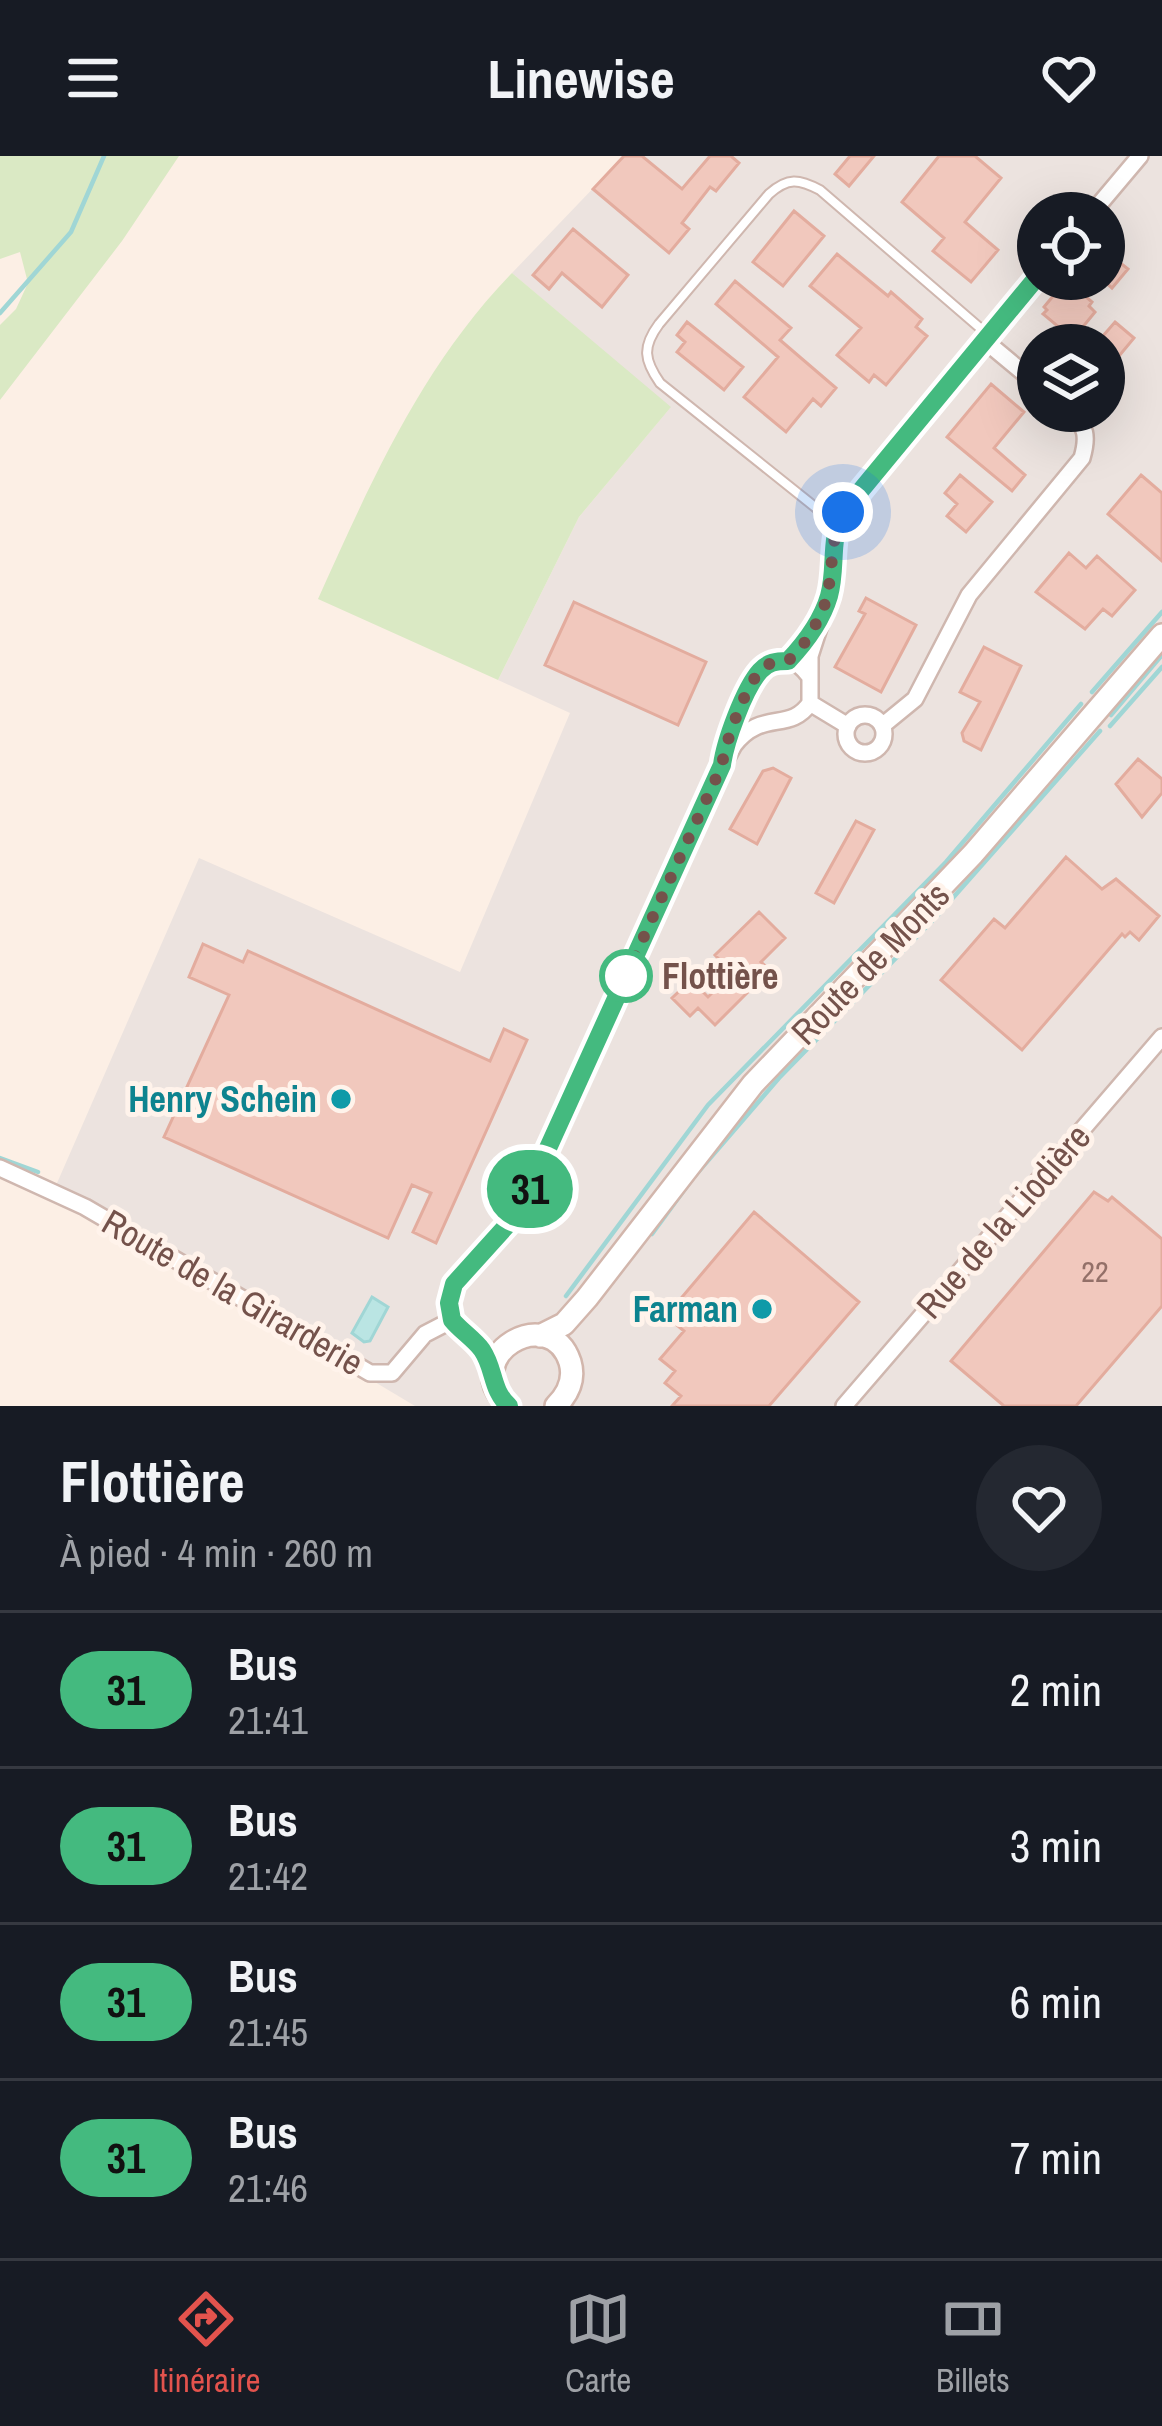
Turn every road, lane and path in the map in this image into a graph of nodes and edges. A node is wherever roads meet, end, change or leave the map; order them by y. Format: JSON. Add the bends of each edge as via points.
{"nodes":[{"id":1,"x":1140,"y":156,"type":"edge"},
{"id":2,"x":1110,"y":192,"type":"edge"},
{"id":3,"x":1018,"y":300,"type":"edge"},
{"id":4,"x":986,"y":338,"type":"junction"},
{"id":5,"x":1017,"y":366,"type":"edge"},
{"id":6,"x":1086,"y":432,"type":"edge"},
{"id":7,"x":838,"y":522,"type":"junction"},
{"id":8,"x":829,"y":597,"type":"junction"},
{"id":9,"x":1162,"y":635,"type":"edge"},
{"id":10,"x":788,"y":661,"type":"junction"},
{"id":11,"x":810,"y":676,"type":"junction"},
{"id":12,"x":755,"y":679,"type":"junction"},
{"id":13,"x":810,"y":703,"type":"junction"},
{"id":14,"x":775,"y":719,"type":"junction"},
{"id":15,"x":848,"y":726,"type":"junction"},
{"id":16,"x":882,"y":726,"type":"junction"},
{"id":17,"x":722,"y":765,"type":"junction"},
{"id":18,"x":1162,"y":1036,"type":"edge"},
{"id":19,"x":0,"y":1168,"type":"edge"},
{"id":20,"x":587,"y":1298,"type":"junction"},
{"id":21,"x":457,"y":1326,"type":"junction"},
{"id":22,"x":540,"y":1336,"type":"junction"},
{"id":23,"x":515,"y":1339,"type":"junction"},
{"id":24,"x":567,"y":1355,"type":"junction"},
{"id":25,"x":493,"y":1370,"type":"junction"},
{"id":26,"x":571,"y":1383,"type":"junction"},
{"id":27,"x":502,"y":1403,"type":"edge"},
{"id":28,"x":556,"y":1406,"type":"edge"},
{"id":29,"x":582,"y":1406,"type":"edge"},
{"id":30,"x":844,"y":1406,"type":"edge"}],
"edges":[{"from":1,"to":2,"type":"street"},
{"from":3,"to":4,"type":"street"},
{"from":4,"to":5,"type":"street"},
{"from":4,"to":7,"type":"street"},
{"from":4,"to":7,"type":"lane","via":[[800,179],[769,194],[659,324],[646,342],[646,363],[660,383]]},
{"from":6,"to":16,"type":"street","via":[[1082,458],[969,595],[915,699]]},
{"from":7,"to":8,"type":"street"},
{"from":8,"to":10,"type":"street"},
{"from":8,"to":11,"type":"street"},
{"from":9,"to":20,"type":"main road","name":"Route de Monts","via":[[973,854],[753,1084]]},
{"from":10,"to":11,"type":"street"},
{"from":10,"to":12,"type":"street","via":[[768,664]]},
{"from":11,"to":13,"type":"street"},
{"from":12,"to":14,"type":"street","via":[[758,708]]},
{"from":12,"to":17,"type":"street"},
{"from":13,"to":14,"type":"street","via":[[796,718]]},
{"from":13,"to":15,"type":"street"},
{"from":14,"to":17,"type":"street","via":[[745,731]]},
{"from":15,"to":16,"type":"street","via":[[868,716]]},
{"from":15,"to":16,"type":"street","via":[[849,744],[865,753],[881,745]]},
{"from":17,"to":21,"type":"street","via":[[519,1212],[454,1284],[449,1303]]},
{"from":18,"to":30,"type":"street","name":"Rue de la Liodière"},
{"from":19,"to":21,"type":"street","name":"Route de la Girarderie","via":[[85,1207],[370,1372],[392,1373],[425,1334]]},
{"from":20,"to":22,"type":"main road","name":"Route de Monts"},
{"from":20,"to":24,"type":"main road","name":"Route de Monts"},
{"from":21,"to":23,"type":"street"},
{"from":21,"to":25,"type":"street"},
{"from":22,"to":23,"type":"main road"},
{"from":22,"to":24,"type":"main road"},
{"from":23,"to":25,"type":"main road"},
{"from":24,"to":26,"type":"main road"},
{"from":25,"to":27,"type":"main road"},
{"from":26,"to":28,"type":"main road"},
{"from":26,"to":29,"type":"street"}]}
